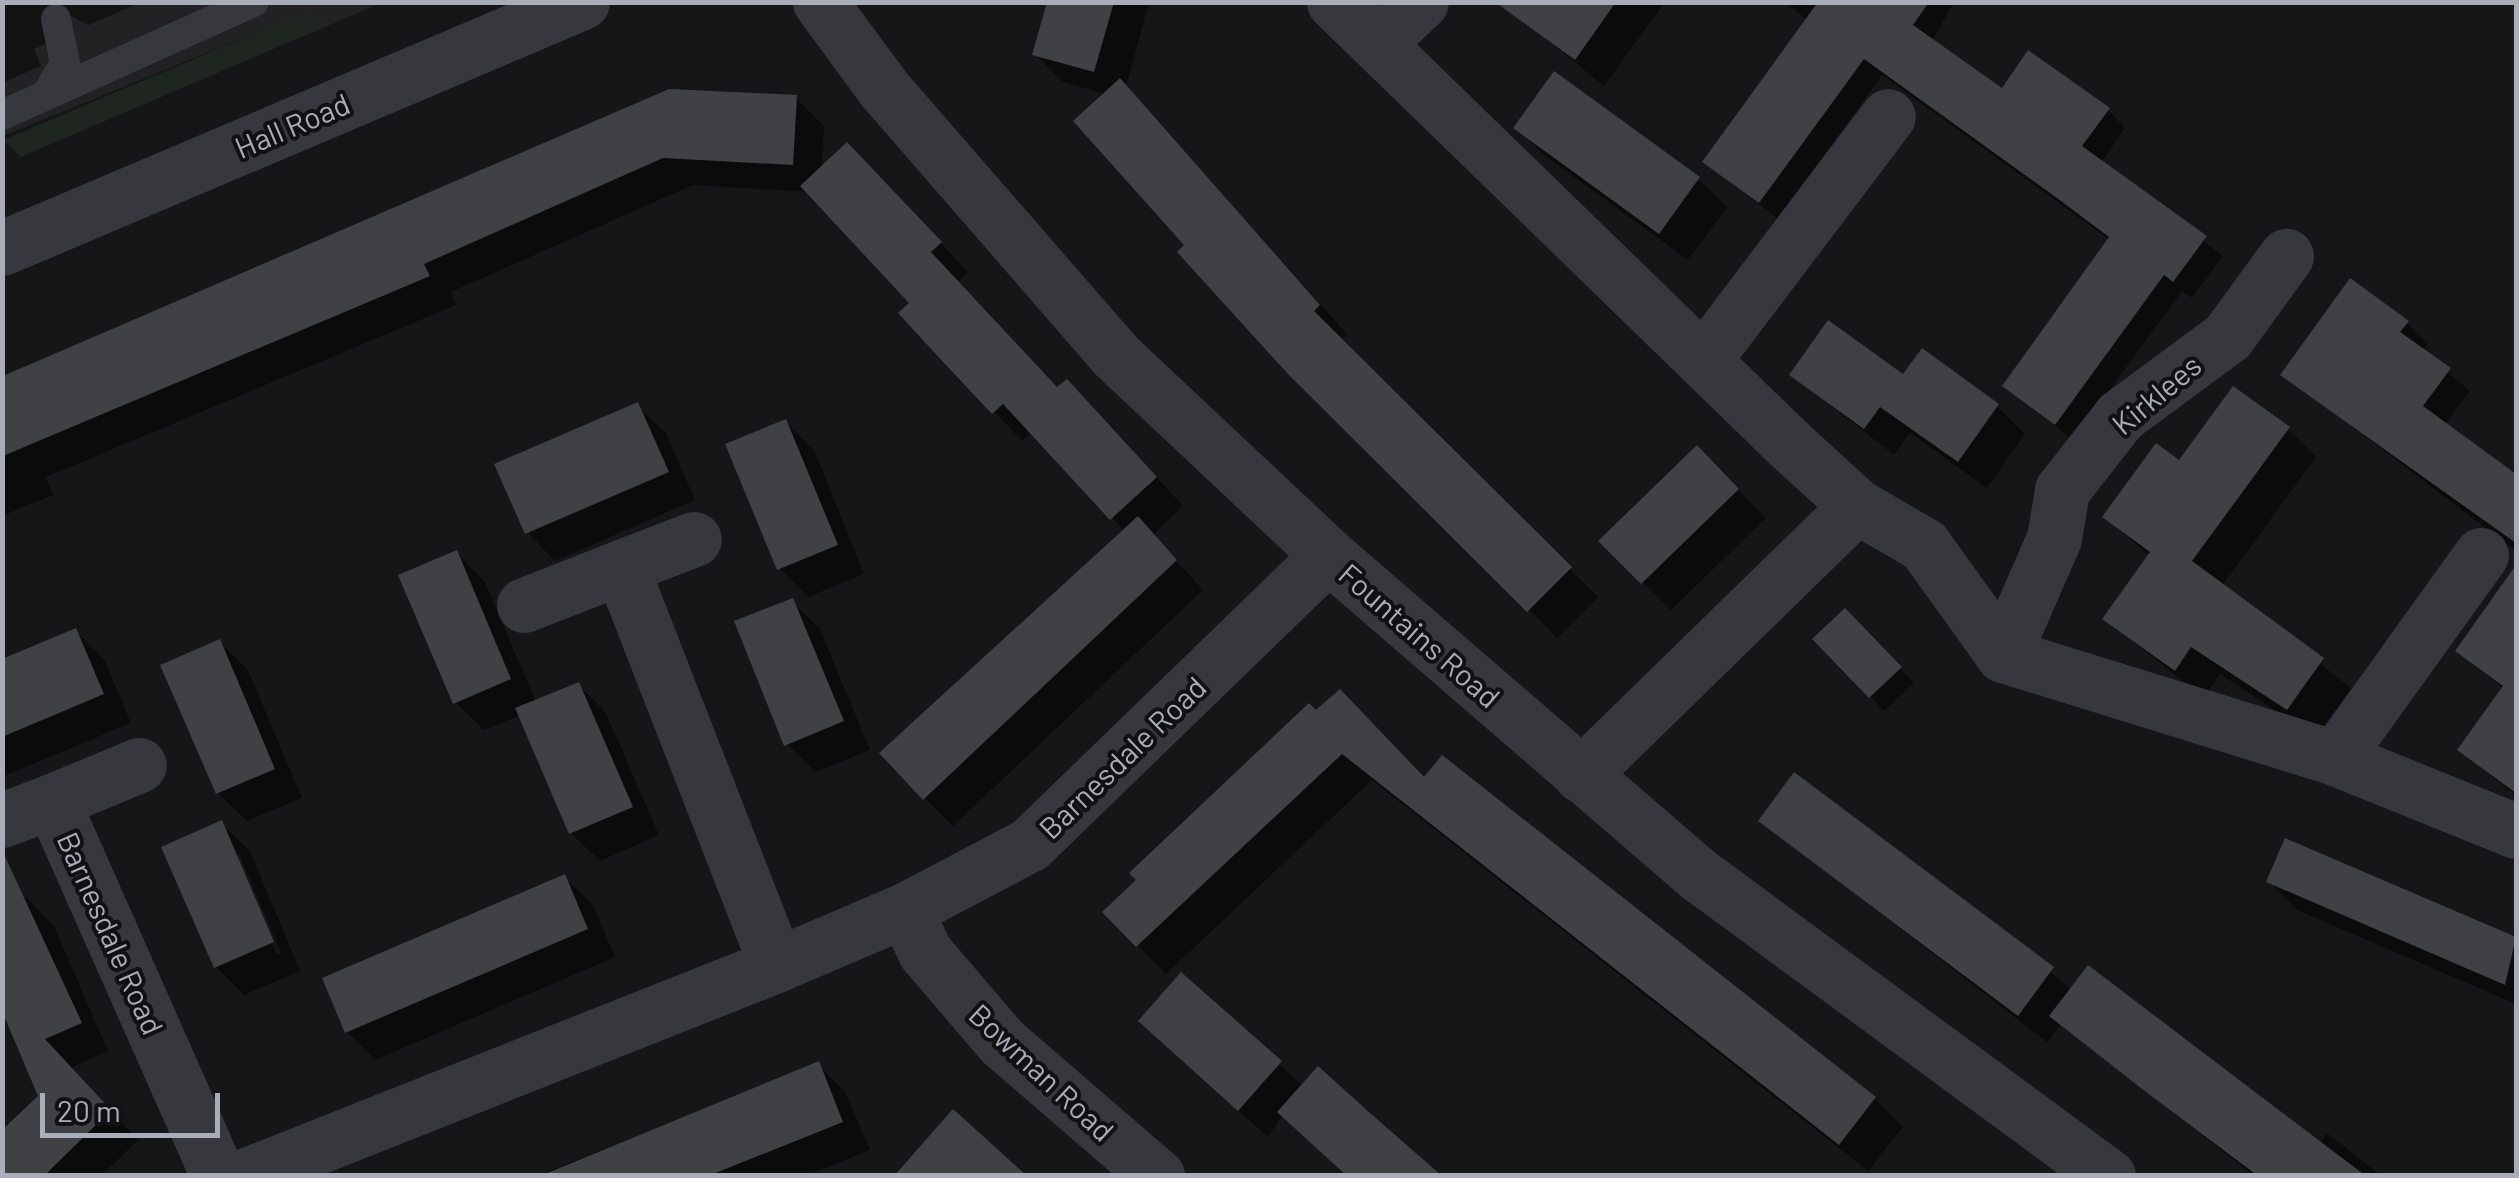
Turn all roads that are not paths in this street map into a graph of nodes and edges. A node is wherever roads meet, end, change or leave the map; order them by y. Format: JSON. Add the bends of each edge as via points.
{"nodes":[{"id":1,"x":254,"y":2,"type":"edge"},
{"id":2,"x":582,"y":2,"type":"edge"},
{"id":3,"x":820,"y":2,"type":"edge"},
{"id":4,"x":1334,"y":2,"type":"edge"},
{"id":5,"x":1421,"y":2,"type":"edge"},
{"id":6,"x":56,"y":20,"type":"dead end"},
{"id":7,"x":1379,"y":40,"type":"junction"},
{"id":8,"x":47,"y":94,"type":"junction"},
{"id":9,"x":2,"y":115,"type":"edge"},
{"id":10,"x":1888,"y":116,"type":"dead end"},
{"id":11,"x":6,"y":238,"type":"edge"},
{"id":12,"x":2286,"y":256,"type":"dead end"},
{"id":13,"x":1705,"y":358,"type":"junction"},
{"id":14,"x":1857,"y":506,"type":"junction"},
{"id":15,"x":694,"y":539,"type":"dead end"},
{"id":16,"x":1328,"y":555,"type":"junction"},
{"id":17,"x":2481,"y":555,"type":"dead end"},
{"id":18,"x":622,"y":567,"type":"junction"},
{"id":19,"x":524,"y":605,"type":"dead end"},
{"id":20,"x":2004,"y":655,"type":"junction"},
{"id":21,"x":2336,"y":758,"type":"junction"},
{"id":22,"x":139,"y":764,"type":"dead end"},
{"id":23,"x":1581,"y":775,"type":"junction"},
{"id":24,"x":52,"y":800,"type":"junction"},
{"id":25,"x":2,"y":820,"type":"edge"},
{"id":26,"x":2516,"y":830,"type":"edge"},
{"id":27,"x":905,"y":910,"type":"junction"},
{"id":28,"x":776,"y":965,"type":"junction"},
{"id":29,"x":2089,"y":1170,"type":"edge"},
{"id":30,"x":218,"y":1176,"type":"edge"},
{"id":31,"x":244,"y":1176,"type":"edge"},
{"id":32,"x":1156,"y":1176,"type":"edge"}],
"edges":[{"from":1,"to":8,"type":"lane"},
{"from":2,"to":11,"type":"street","name":"Hall Road"},
{"from":3,"to":16,"type":"street","name":"Fountains Road","via":[[884,90],[1114,354]]},
{"from":4,"to":7,"type":"street"},
{"from":5,"to":7,"type":"street"},
{"from":6,"to":8,"type":"lane","via":[[66,63]]},
{"from":7,"to":13,"type":"street"},
{"from":8,"to":9,"type":"lane"},
{"from":10,"to":13,"type":"street"},
{"from":12,"to":20,"type":"street","name":"Kirklees","via":[[2228,336],[2120,416],[2062,490],[2054,538]]},
{"from":13,"to":14,"type":"street"},
{"from":14,"to":20,"type":"street","via":[[1924,545]]},
{"from":14,"to":23,"type":"street"},
{"from":15,"to":18,"type":"street"},
{"from":16,"to":23,"type":"street","name":"Fountains Road"},
{"from":16,"to":27,"type":"street","name":"Barnesdale Road","via":[[1030,844]]},
{"from":17,"to":21,"type":"street"},
{"from":18,"to":19,"type":"street"},
{"from":18,"to":28,"type":"street"},
{"from":20,"to":21,"type":"street"},
{"from":21,"to":26,"type":"street"},
{"from":22,"to":24,"type":"street","name":"Barnesdale Road"},
{"from":23,"to":29,"type":"street","name":"Fountains Road","via":[[1698,875]]},
{"from":24,"to":25,"type":"street","name":"Barnesdale Road"},
{"from":24,"to":30,"type":"street","name":"Barnesdale Road"},
{"from":27,"to":28,"type":"street","name":"Barnesdale Road"},
{"from":27,"to":32,"type":"street","name":"Bowman Road","via":[[925,952],[1002,1042]]},
{"from":28,"to":31,"type":"street","name":"Barnesdale Road"}]}
